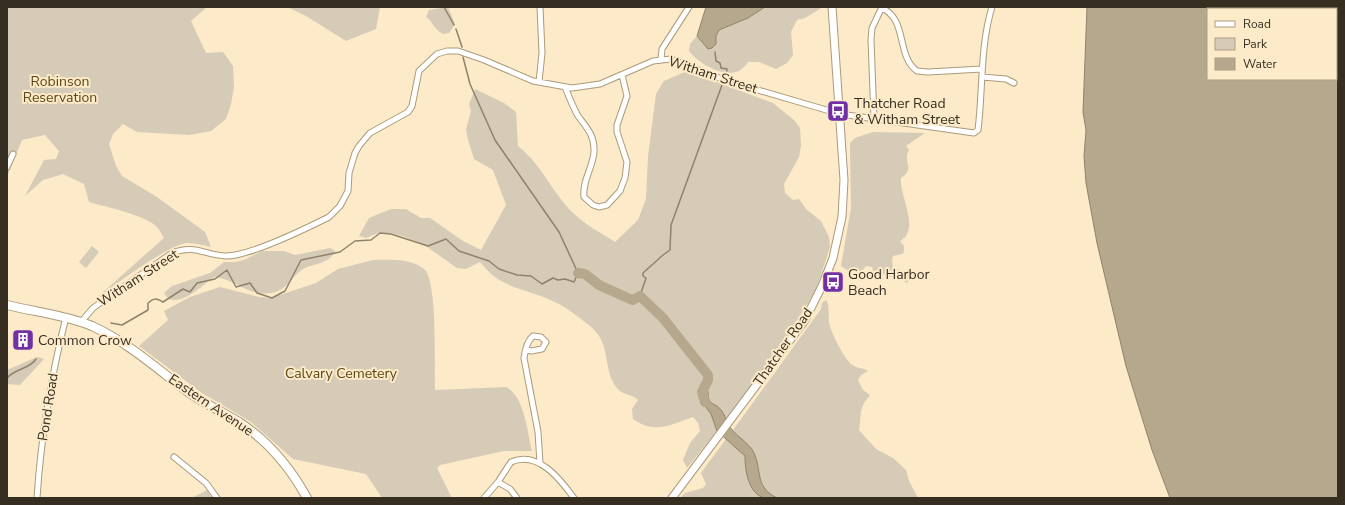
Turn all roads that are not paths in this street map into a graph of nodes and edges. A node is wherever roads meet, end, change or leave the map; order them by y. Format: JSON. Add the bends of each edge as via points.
{"nodes":[{"id":1,"x":540,"y":7,"type":"edge"},
{"id":2,"x":689,"y":7,"type":"edge"},
{"id":3,"x":832,"y":7,"type":"edge"},
{"id":4,"x":882,"y":7,"type":"edge"},
{"id":5,"x":992,"y":7,"type":"edge"},
{"id":6,"x":661,"y":59,"type":"junction"},
{"id":7,"x":982,"y":70,"type":"junction"},
{"id":8,"x":622,"y":75,"type":"junction"},
{"id":9,"x":982,"y":77,"type":"junction"},
{"id":10,"x":539,"y":82,"type":"junction"},
{"id":11,"x":1014,"y":82,"type":"dead end"},
{"id":12,"x":566,"y":87,"type":"junction"},
{"id":13,"x":840,"y":114,"type":"junction"},
{"id":14,"x":874,"y":119,"type":"junction"},
{"id":15,"x":13,"y":154,"type":"dead end"},
{"id":16,"x":7,"y":168,"type":"edge"},
{"id":17,"x":7,"y":305,"type":"edge"},
{"id":18,"x":66,"y":317,"type":"junction"},
{"id":19,"x":81,"y":322,"type":"junction"},
{"id":20,"x":526,"y":350,"type":"dead end"},
{"id":21,"x":174,"y":457,"type":"dead end"},
{"id":22,"x":540,"y":463,"type":"junction"},
{"id":23,"x":498,"y":482,"type":"junction"},
{"id":24,"x":37,"y":498,"type":"edge"},
{"id":25,"x":217,"y":498,"type":"edge"},
{"id":26,"x":307,"y":498,"type":"edge"},
{"id":27,"x":484,"y":498,"type":"edge"},
{"id":28,"x":517,"y":498,"type":"edge"},
{"id":29,"x":574,"y":498,"type":"edge"},
{"id":30,"x":672,"y":498,"type":"edge"}],
"edges":[{"from":1,"to":10,"type":"street","via":[[542,53]]},
{"from":2,"to":6,"type":"street","via":[[662,49]]},
{"from":3,"to":13,"type":"main road","name":"Thatcher Road"},
{"from":4,"to":7,"type":"street","via":[[889,11],[894,19],[900,30],[907,59],[917,71]]},
{"from":4,"to":14,"type":"street","via":[[872,28],[871,40]]},
{"from":5,"to":7,"type":"street","name":"Witham Street"},
{"from":6,"to":8,"type":"street","name":"Witham Street"},
{"from":6,"to":13,"type":"street","name":"Witham Street","via":[[670,59],[727,81]]},
{"from":7,"to":9,"type":"street","name":"Witham Street"},
{"from":8,"to":12,"type":"street","name":"Witham Street","via":[[600,84]]},
{"from":8,"to":12,"type":"street","via":[[627,96],[617,132],[627,162],[625,178],[620,191],[607,205],[599,207],[584,196],[585,182],[592,164],[594,141],[578,115]]},
{"from":9,"to":11,"type":"street"},
{"from":9,"to":14,"type":"street","name":"Witham Street","via":[[978,130],[974,133]]},
{"from":10,"to":12,"type":"street","name":"Witham Street"},
{"from":10,"to":19,"type":"street","name":"Witham Street","via":[[458,51],[436,54],[419,71],[412,106],[408,112],[370,133],[359,146],[353,158],[348,191],[329,217],[245,253],[227,256],[184,248],[172,252],[93,308]]},
{"from":13,"to":14,"type":"street","name":"Witham Street"},
{"from":13,"to":30,"type":"main road","name":"Thatcher Road","via":[[844,195],[838,239],[828,272],[805,320]]},
{"from":15,"to":16,"type":"street"},
{"from":17,"to":18,"type":"main road","name":"Eastern Avenue"},
{"from":18,"to":19,"type":"main road","name":"Eastern Avenue"},
{"from":18,"to":24,"type":"street","name":"Pond Road","via":[[56,356],[47,411]]},
{"from":19,"to":26,"type":"main road","name":"Eastern Avenue","via":[[136,350],[185,390],[252,431],[282,460]]},
{"from":20,"to":22,"type":"street","via":[[524,363],[538,432]]},
{"from":21,"to":25,"type":"street","via":[[206,483]]},
{"from":22,"to":23,"type":"street","via":[[522,459],[511,462]]},
{"from":22,"to":29,"type":"street","via":[[558,478]]},
{"from":23,"to":27,"type":"street"},
{"from":23,"to":28,"type":"street","via":[[510,489]]}]}
